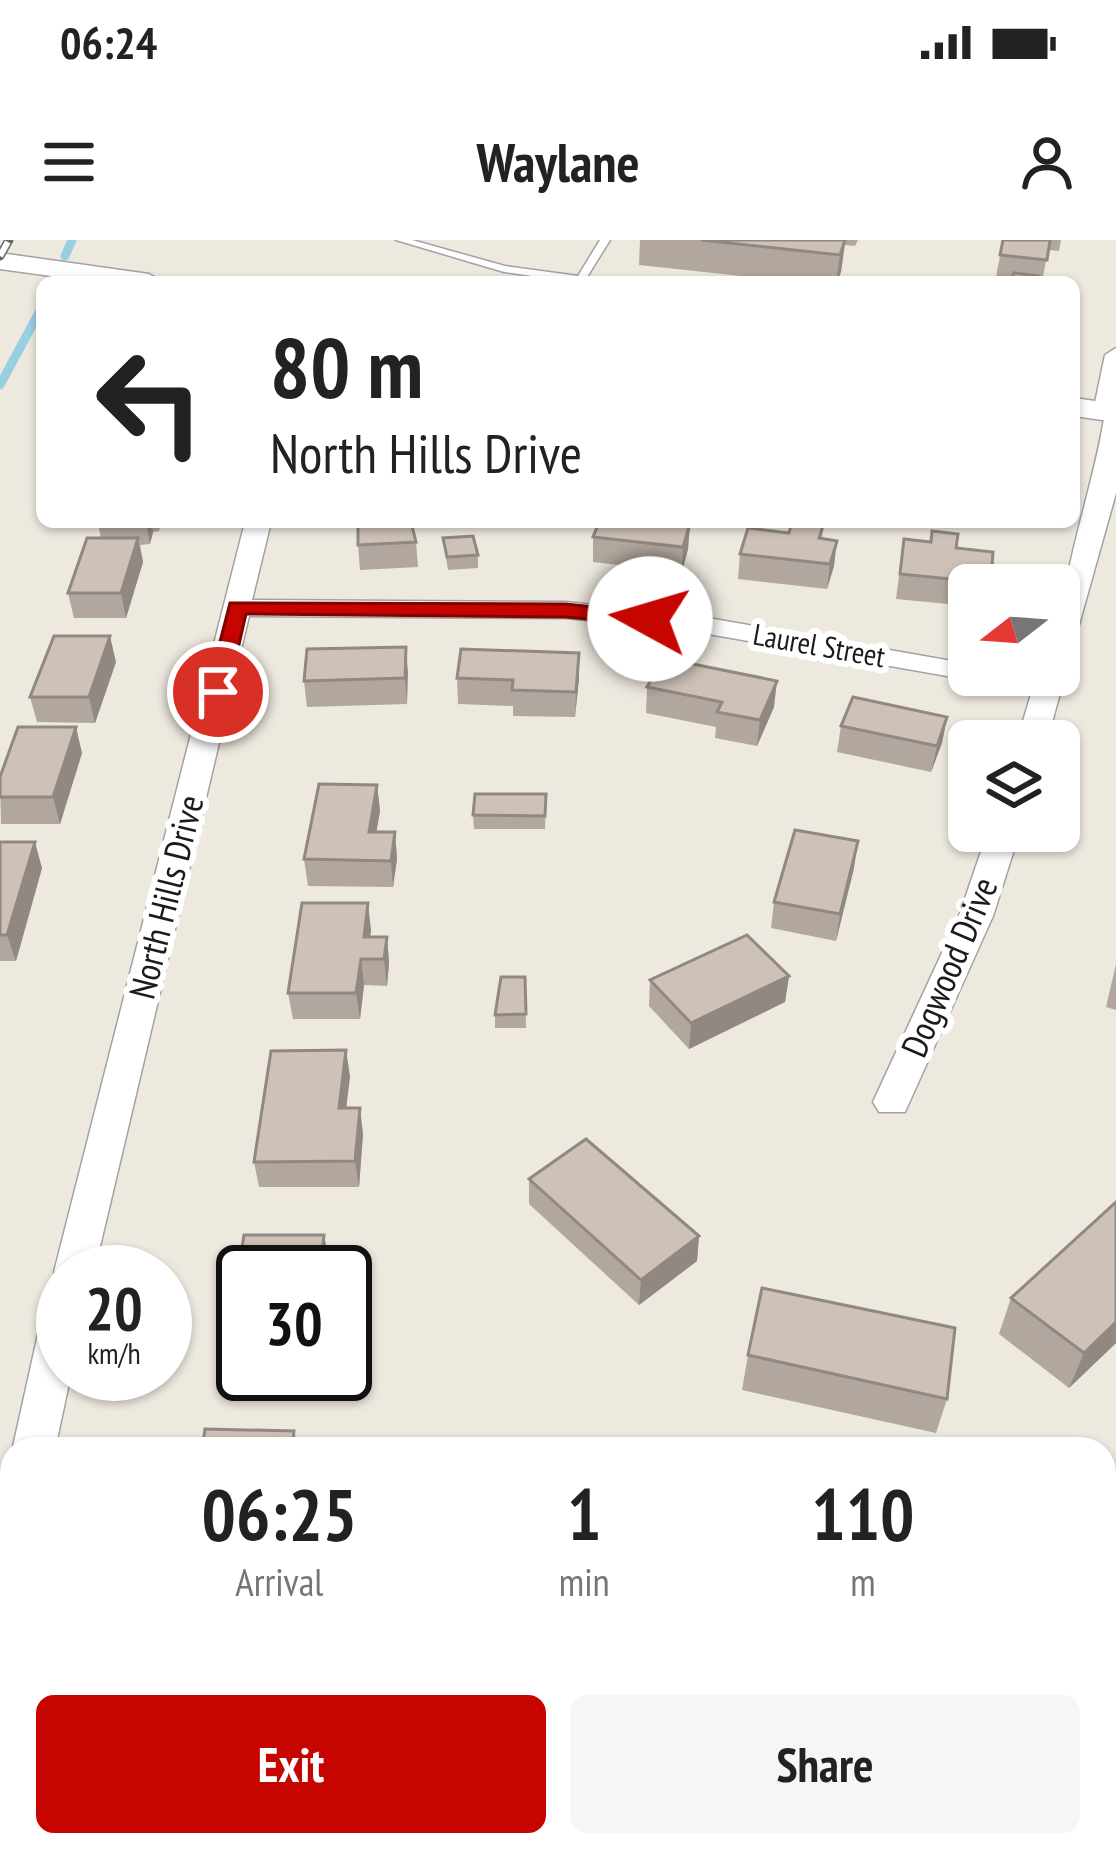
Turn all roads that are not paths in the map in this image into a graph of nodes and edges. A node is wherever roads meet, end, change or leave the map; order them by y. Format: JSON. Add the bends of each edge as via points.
{"nodes":[{"id":1,"x":401,"y":240,"type":"edge"},
{"id":2,"x":605,"y":240,"type":"edge"},
{"id":3,"x":0,"y":261,"type":"edge"},
{"id":4,"x":106,"y":276,"type":"edge"},
{"id":5,"x":558,"y":276,"type":"edge"},
{"id":6,"x":582,"y":276,"type":"edge"},
{"id":7,"x":1116,"y":356,"type":"edge"},
{"id":8,"x":1080,"y":408,"type":"edge"},
{"id":9,"x":1112,"y":414,"type":"edge"},
{"id":10,"x":257,"y":528,"type":"edge"},
{"id":11,"x":1084,"y":561,"type":"junction"},
{"id":12,"x":1116,"y":566,"type":"edge"},
{"id":13,"x":1080,"y":575,"type":"edge"},
{"id":14,"x":238,"y":608,"type":"junction"},
{"id":15,"x":948,"y":670,"type":"edge"},
{"id":16,"x":997,"y":852,"type":"edge"},
{"id":17,"x":892,"y":1102,"type":"dead end"},
{"id":18,"x":81,"y":1245,"type":"edge"},
{"id":19,"x":44,"y":1401,"type":"edge"},
{"id":20,"x":36,"y":1437,"type":"edge"}],
"edges":[{"from":1,"to":5,"type":"lane"},
{"from":2,"to":6,"type":"lane"},
{"from":3,"to":4,"type":"street"},
{"from":7,"to":9,"type":"street"},
{"from":8,"to":9,"type":"street"},
{"from":9,"to":11,"type":"street","via":[[1104,493]]},
{"from":10,"to":14,"type":"street","name":"North Hills Drive"},
{"from":11,"to":12,"type":"street"},
{"from":11,"to":13,"type":"street"},
{"from":14,"to":15,"type":"street","name":"Laurel Street","via":[[566,610],[691,623]]},
{"from":14,"to":18,"type":"street","name":"North Hills Drive"},
{"from":16,"to":17,"type":"street","name":"Dogwood Drive"},
{"from":19,"to":20,"type":"street"}]}
